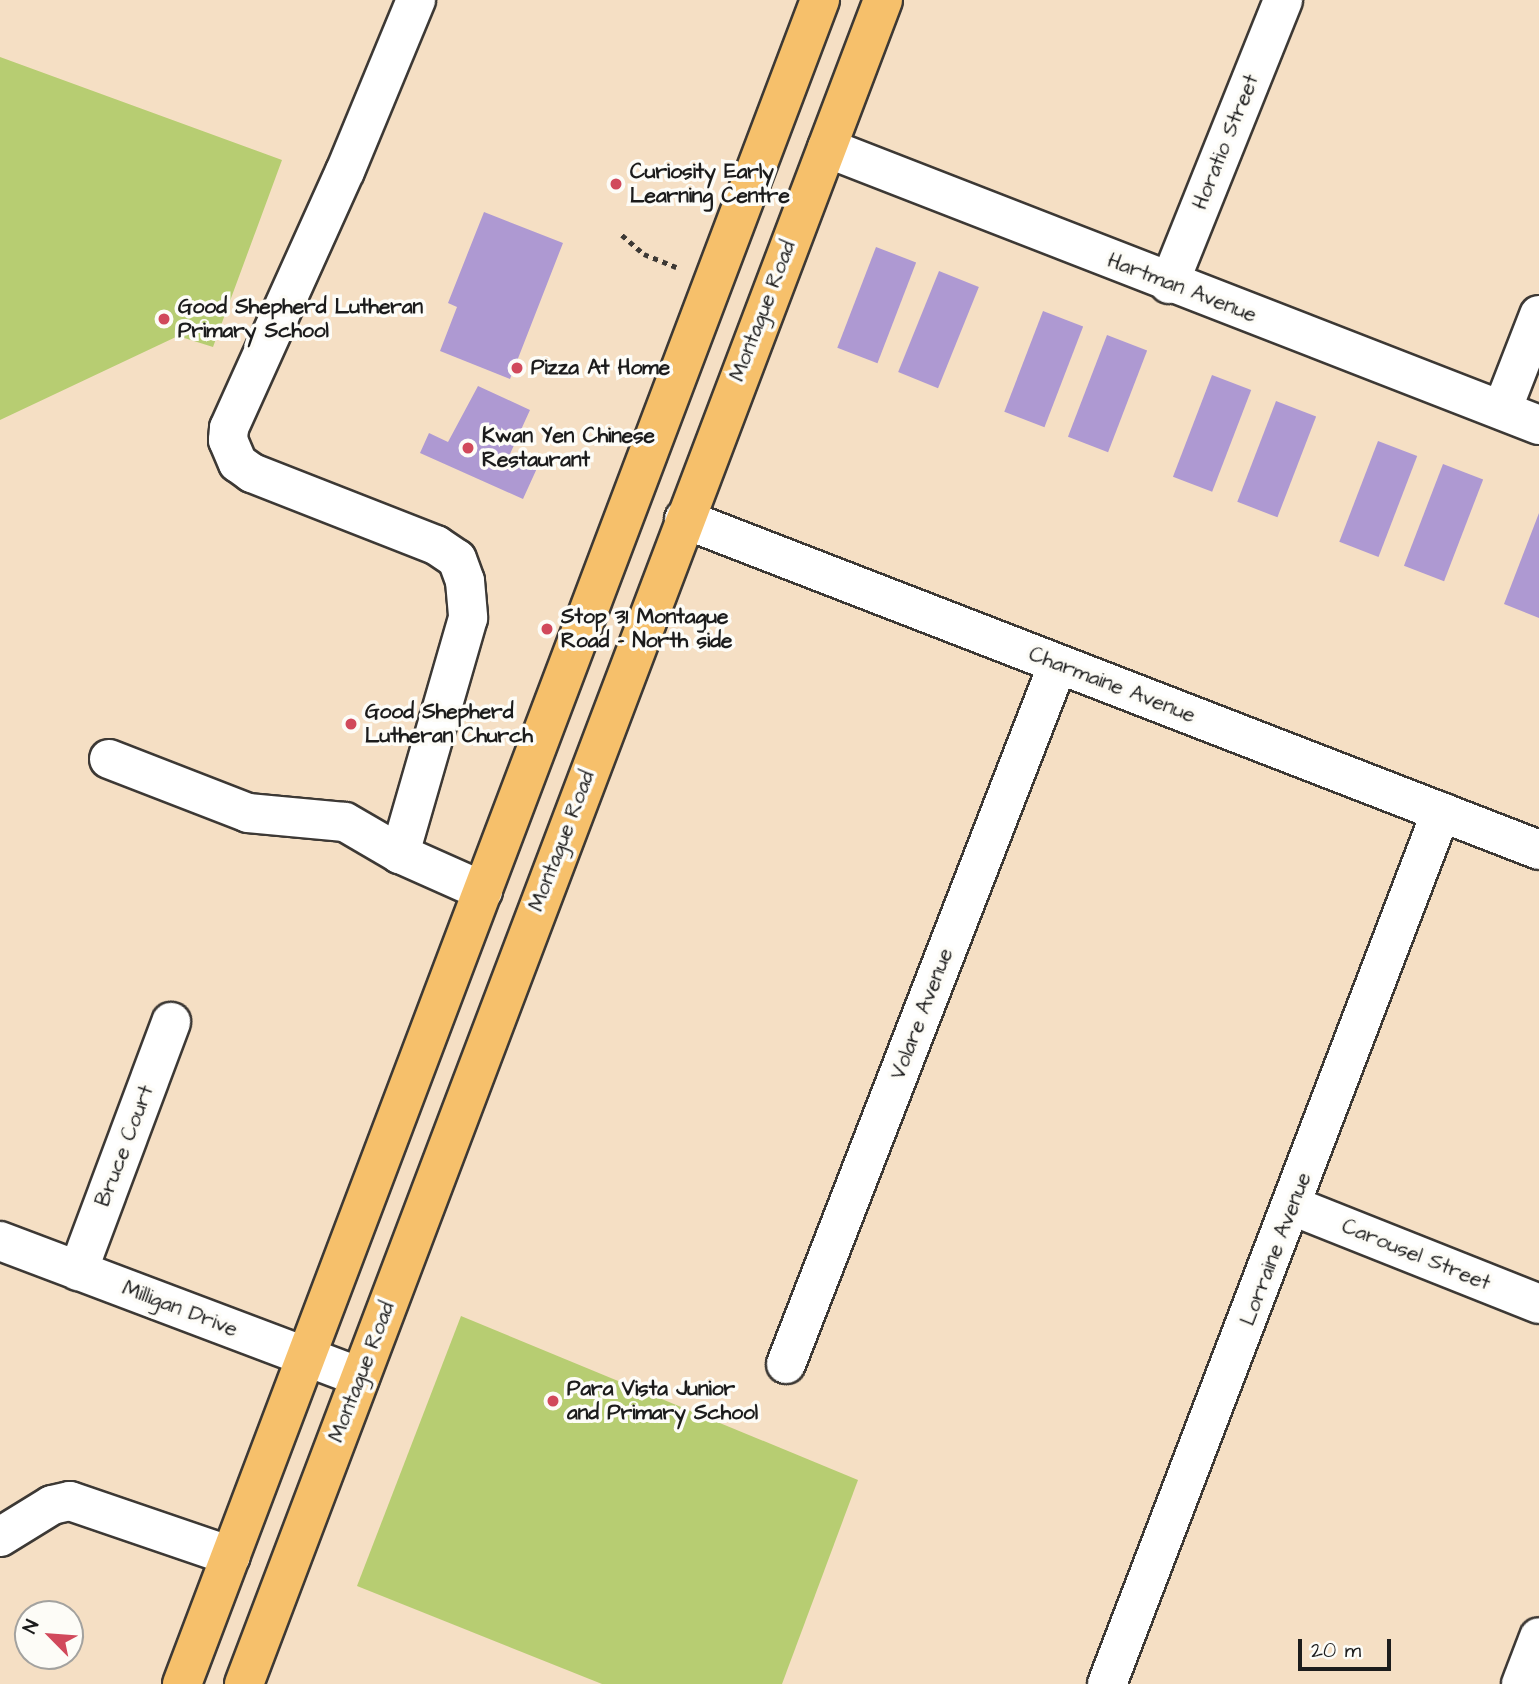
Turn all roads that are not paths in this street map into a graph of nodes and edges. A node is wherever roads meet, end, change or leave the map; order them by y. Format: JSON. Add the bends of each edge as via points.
{"nodes":[{"id":1,"x":416,"y":0,"type":"edge"},
{"id":2,"x":820,"y":0,"type":"edge"},
{"id":3,"x":883,"y":0,"type":"edge"},
{"id":4,"x":1283,"y":0,"type":"edge"},
{"id":5,"x":827,"y":148,"type":"junction"},
{"id":6,"x":1169,"y":284,"type":"junction"},
{"id":7,"x":1539,"y":315,"type":"edge"},
{"id":8,"x":1502,"y":410,"type":"junction"},
{"id":9,"x":1539,"y":425,"type":"edge"},
{"id":10,"x":631,"y":499,"type":"junction"},
{"id":11,"x":684,"y":519,"type":"junction"},
{"id":12,"x":1058,"y":664,"type":"junction"},
{"id":13,"x":109,"y":759,"type":"dead end"},
{"id":14,"x":1441,"y":811,"type":"junction"},
{"id":15,"x":1539,"y":849,"type":"edge"},
{"id":16,"x":400,"y":855,"type":"junction"},
{"id":17,"x":482,"y":891,"type":"junction"},
{"id":18,"x":171,"y":1022,"type":"dead end"},
{"id":19,"x":1293,"y":1206,"type":"junction"},
{"id":20,"x":0,"y":1241,"type":"edge"},
{"id":21,"x":78,"y":1270,"type":"junction"},
{"id":22,"x":1539,"y":1304,"type":"edge"},
{"id":23,"x":304,"y":1356,"type":"junction"},
{"id":24,"x":786,"y":1364,"type":"dead end"},
{"id":25,"x":360,"y":1377,"type":"junction"},
{"id":26,"x":0,"y":1537,"type":"edge"},
{"id":27,"x":231,"y":1556,"type":"junction"},
{"id":28,"x":1539,"y":1637,"type":"edge"},
{"id":29,"x":182,"y":1684,"type":"edge"},
{"id":30,"x":244,"y":1684,"type":"edge"},
{"id":31,"x":1107,"y":1684,"type":"edge"},
{"id":32,"x":1521,"y":1684,"type":"edge"}],
"edges":[{"from":1,"to":16,"type":"street","via":[[229,428],[228,440],[231,453],[245,469],[436,545],[457,559],[462,569],[468,618]]},
{"from":2,"to":10,"type":"main road"},
{"from":3,"to":5,"type":"main road","name":"Montague Road"},
{"from":4,"to":6,"type":"street","name":"Horatio Street"},
{"from":5,"to":6,"type":"street","name":"Hartman Avenue"},
{"from":5,"to":11,"type":"main road","name":"Montague Road"},
{"from":6,"to":8,"type":"street","name":"Hartman Avenue"},
{"from":7,"to":8,"type":"street"},
{"from":8,"to":9,"type":"street","name":"Hartman Avenue"},
{"from":10,"to":11,"type":"main road"},
{"from":10,"to":17,"type":"main road"},
{"from":11,"to":12,"type":"street","name":"Charmaine Avenue"},
{"from":11,"to":25,"type":"main road","name":"Montague Road"},
{"from":12,"to":14,"type":"street","name":"Charmaine Avenue"},
{"from":12,"to":24,"type":"street","name":"Volare Avenue"},
{"from":13,"to":16,"type":"street","via":[[248,813],[345,822]]},
{"from":14,"to":15,"type":"street","name":"Charmaine Avenue"},
{"from":14,"to":19,"type":"street","name":"Lorraine Avenue"},
{"from":16,"to":17,"type":"street"},
{"from":17,"to":23,"type":"main road"},
{"from":18,"to":21,"type":"street","name":"Bruce Court"},
{"from":19,"to":22,"type":"street","name":"Carousel Street"},
{"from":19,"to":31,"type":"street","name":"Lorraine Avenue"},
{"from":20,"to":21,"type":"street","name":"Milligan Drive"},
{"from":21,"to":23,"type":"street","name":"Milligan Drive"},
{"from":23,"to":25,"type":"street","name":"Milligan Drive"},
{"from":23,"to":27,"type":"main road"},
{"from":25,"to":30,"type":"main road","name":"Montague Road"},
{"from":26,"to":27,"type":"street","via":[[59,1501],[70,1501]]},
{"from":27,"to":29,"type":"main road"},
{"from":28,"to":32,"type":"street"}]}
